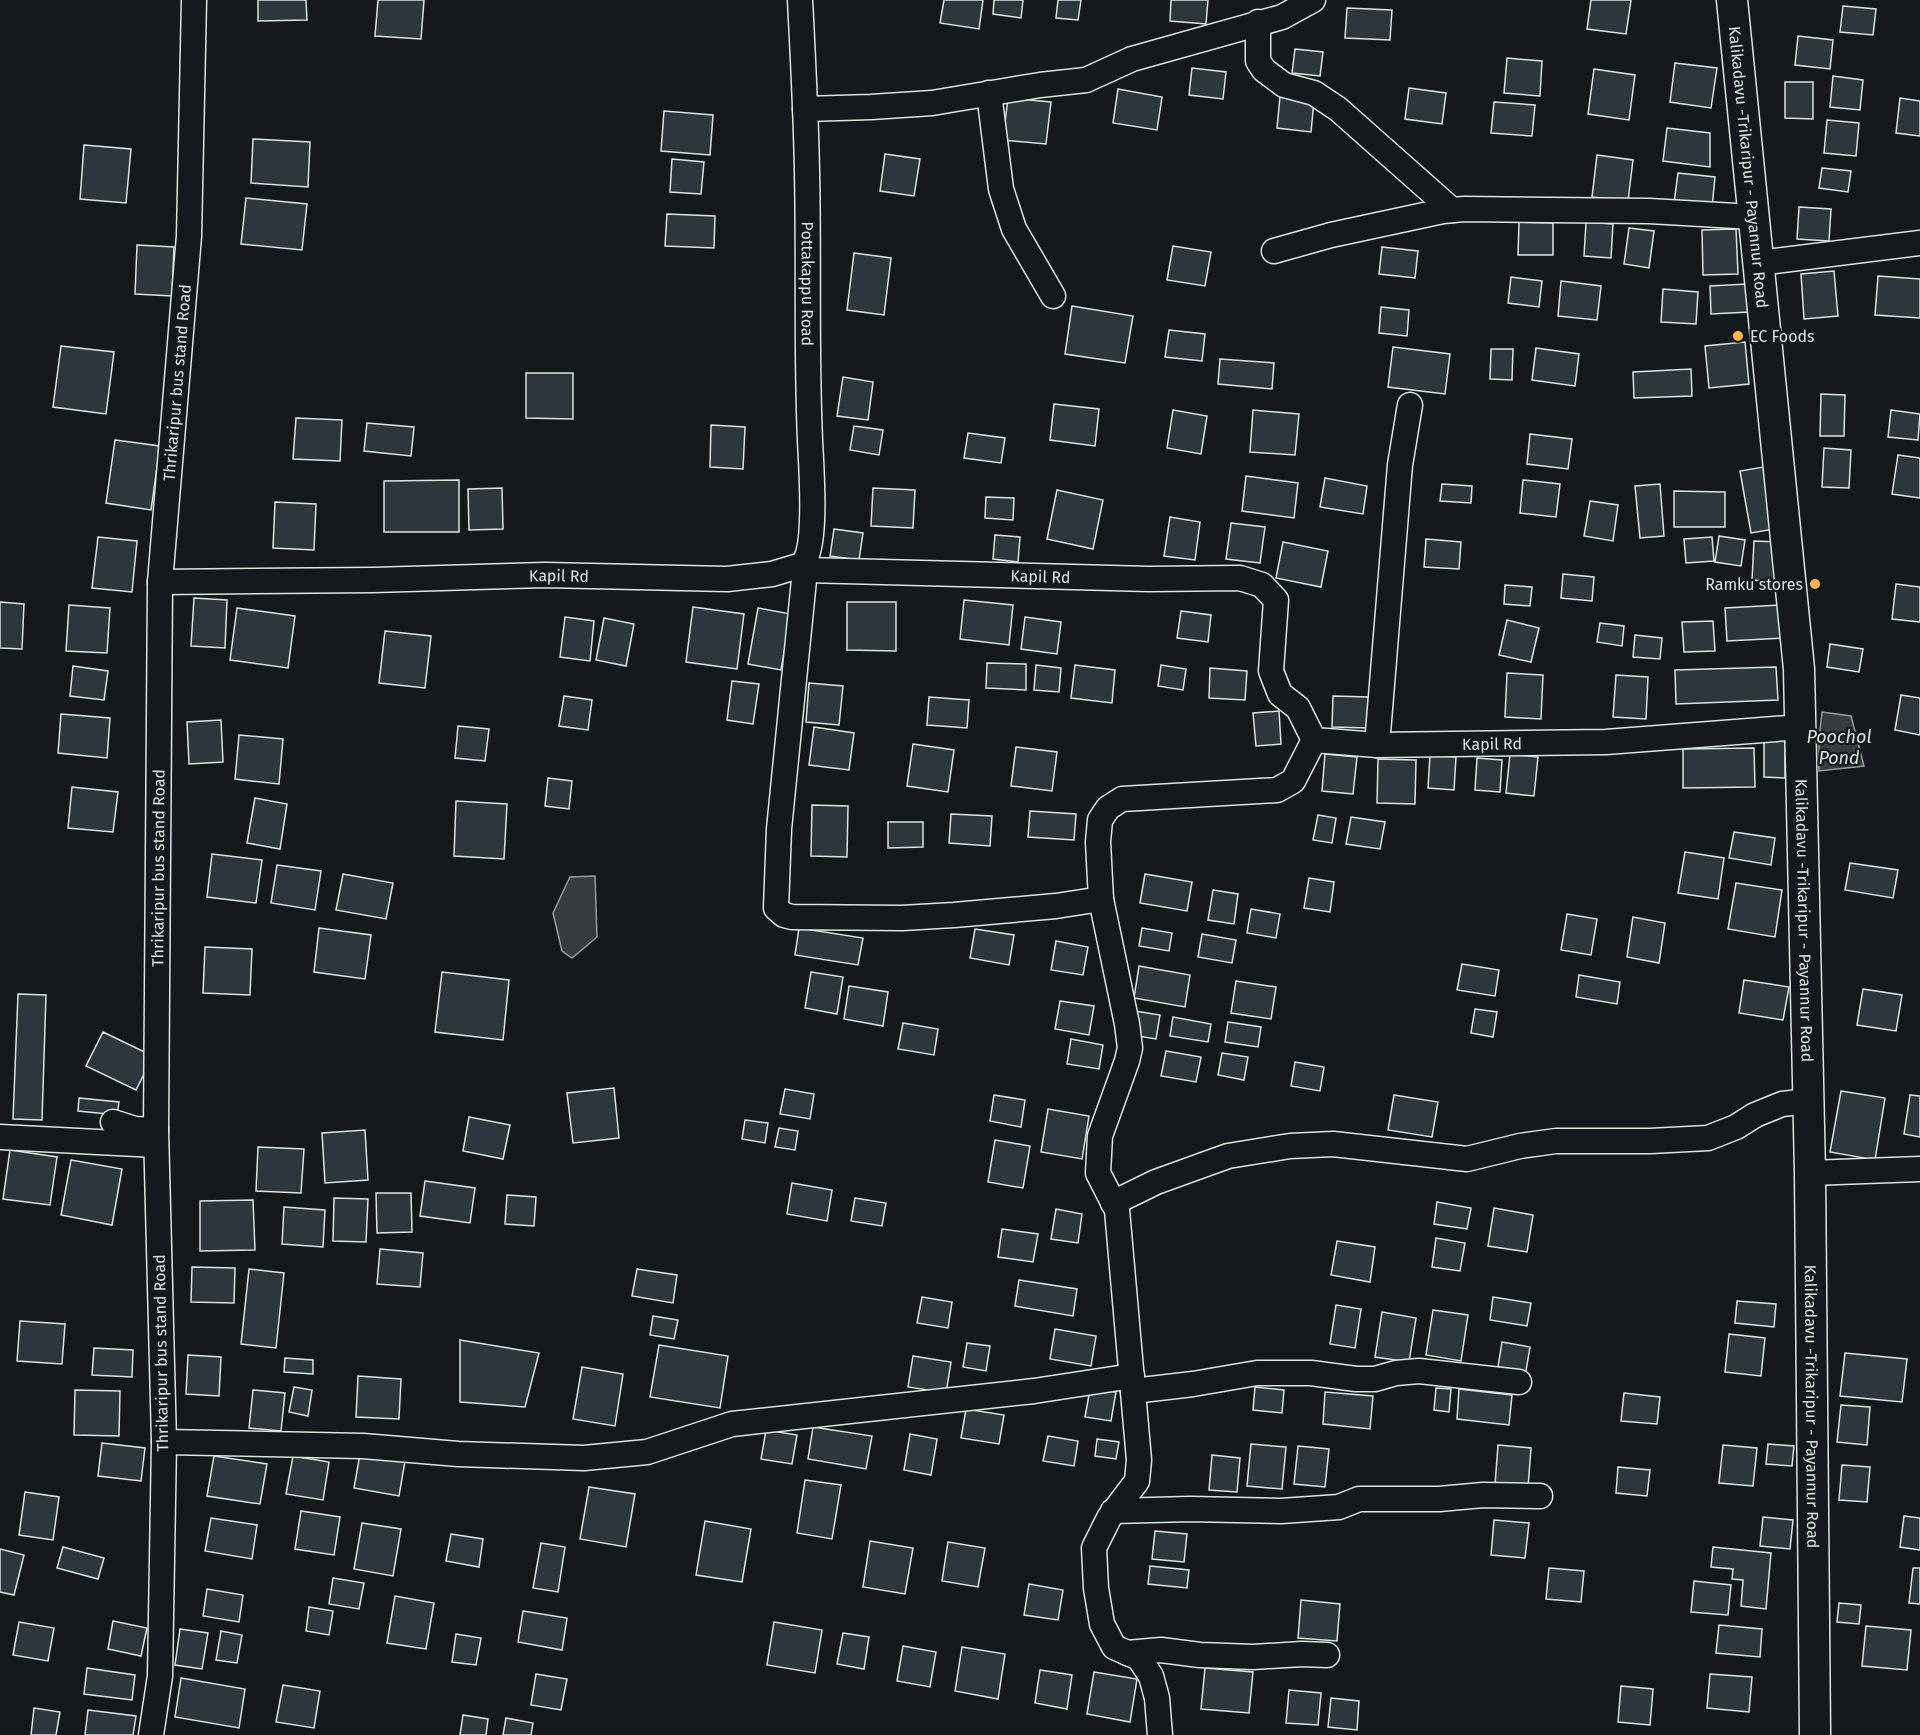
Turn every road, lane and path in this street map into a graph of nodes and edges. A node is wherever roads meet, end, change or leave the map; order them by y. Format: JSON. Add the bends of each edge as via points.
{"nodes":[{"id":1,"x":194,"y":0,"type":"edge"},
{"id":2,"x":800,"y":0,"type":"edge"},
{"id":3,"x":1313,"y":0,"type":"edge"},
{"id":4,"x":1732,"y":0,"type":"edge"},
{"id":5,"x":1258,"y":22,"type":"junction"},
{"id":6,"x":989,"y":93,"type":"junction"},
{"id":7,"x":805,"y":109,"type":"junction"},
{"id":8,"x":1452,"y":210,"type":"junction"},
{"id":9,"x":1754,"y":217,"type":"junction"},
{"id":10,"x":1920,"y":243,"type":"edge"},
{"id":11,"x":1274,"y":251,"type":"dead end"},
{"id":12,"x":1759,"y":263,"type":"junction"},
{"id":13,"x":1053,"y":296,"type":"dead end"},
{"id":14,"x":1410,"y":405,"type":"dead end"},
{"id":15,"x":804,"y":568,"type":"junction"},
{"id":16,"x":160,"y":582,"type":"junction"},
{"id":17,"x":1801,"y":727,"type":"junction"},
{"id":18,"x":1314,"y":740,"type":"junction"},
{"id":19,"x":1377,"y":745,"type":"junction"},
{"id":20,"x":1101,"y":899,"type":"junction"},
{"id":21,"x":1809,"y":1101,"type":"junction"},
{"id":22,"x":112,"y":1122,"type":"dead end"},
{"id":23,"x":0,"y":1137,"type":"edge"},
{"id":24,"x":156,"y":1137,"type":"junction"},
{"id":25,"x":1920,"y":1169,"type":"edge"},
{"id":26,"x":1810,"y":1173,"type":"junction"},
{"id":27,"x":1113,"y":1203,"type":"junction"},
{"id":28,"x":1519,"y":1382,"type":"dead end"},
{"id":29,"x":1133,"y":1384,"type":"junction"},
{"id":30,"x":164,"y":1442,"type":"junction"},
{"id":31,"x":1540,"y":1496,"type":"dead end"},
{"id":32,"x":1113,"y":1511,"type":"junction"},
{"id":33,"x":1127,"y":1653,"type":"junction"},
{"id":34,"x":1328,"y":1655,"type":"dead end"},
{"id":35,"x":151,"y":1735,"type":"edge"},
{"id":36,"x":1160,"y":1735,"type":"edge"},
{"id":37,"x":1815,"y":1735,"type":"edge"}],
"edges":[{"from":1,"to":16,"type":"street","name":"Thrikaripur bus stand Road","via":[[189,236]]},
{"from":2,"to":7,"type":"street","name":"Pottakappu Road"},
{"from":3,"to":5,"type":"street","via":[[1282,17]]},
{"from":4,"to":9,"type":"main road","name":"Kalikadavu -Trikaripur - Payannur Road"},
{"from":5,"to":6,"type":"street","via":[[1132,59],[1086,80]]},
{"from":5,"to":8,"type":"street","via":[[1258,61],[1264,70],[1284,85],[1314,93],[1338,109]]},
{"from":6,"to":7,"type":"street","via":[[932,103]]},
{"from":6,"to":13,"type":"street","via":[[1001,189],[1014,229]]},
{"from":7,"to":15,"type":"street","name":"Pottakappu Road","via":[[806,362],[812,488],[810,549]]},
{"from":8,"to":9,"type":"street","via":[[1649,211]]},
{"from":8,"to":11,"type":"street"},
{"from":9,"to":12,"type":"main road","name":"Kalikadavu -Trikaripur - Payannur Road"},
{"from":10,"to":12,"type":"street"},
{"from":12,"to":17,"type":"main road","name":"Kalikadavu -Trikaripur - Payannur Road","via":[[1799,669]]},
{"from":14,"to":19,"type":"street","via":[[1400,465]]},
{"from":15,"to":16,"type":"street","name":"Kapil Rd","via":[[728,579],[545,575]]},
{"from":15,"to":18,"type":"street","name":"Kapil Rd","via":[[1240,579],[1262,585],[1276,600],[1271,671],[1280,694],[1298,708]]},
{"from":15,"to":20,"type":"street","name":"Pottakappu Road","via":[[779,829],[776,908],[792,917],[902,918]]},
{"from":16,"to":24,"type":"street","name":"Thrikaripur bus stand Road"},
{"from":17,"to":19,"type":"street","name":"Kapil Rd","via":[[1606,742]]},
{"from":17,"to":21,"type":"main road","name":"Kalikadavu -Trikaripur - Payannur Road"},
{"from":18,"to":19,"type":"street","name":"Kapil Rd"},
{"from":18,"to":20,"type":"street","via":[[1293,781],[1277,790],[1122,799],[1108,808],[1100,820],[1098,843]]},
{"from":20,"to":27,"type":"street","via":[[1130,1048],[1100,1136],[1098,1173]]},
{"from":21,"to":26,"type":"main road","name":"Kalikadavu -Trikaripur - Payannur Road"},
{"from":21,"to":27,"type":"street","via":[[1782,1104],[1708,1138],[1556,1141],[1467,1158],[1333,1144],[1290,1146],[1228,1156],[1156,1182]]},
{"from":22,"to":24,"type":"street"},
{"from":23,"to":24,"type":"street"},
{"from":24,"to":30,"type":"street","name":"Thrikaripur bus stand Road"},
{"from":25,"to":26,"type":"street"},
{"from":26,"to":37,"type":"main road","name":"Kalikadavu -Trikaripur - Payannur Road"},
{"from":27,"to":29,"type":"street","via":[[1117,1210]]},
{"from":28,"to":29,"type":"street","via":[[1419,1371],[1375,1379],[1257,1373],[1193,1384]]},
{"from":29,"to":30,"type":"street","via":[[732,1424],[647,1452],[585,1458],[363,1446]]},
{"from":29,"to":32,"type":"street","via":[[1137,1481]]},
{"from":30,"to":35,"type":"street","name":"Thrikaripur bus stand Road","via":[[159,1676]]},
{"from":31,"to":32,"type":"street","via":[[1359,1499],[1339,1507],[1281,1512]]},
{"from":32,"to":33,"type":"street","via":[[1094,1548],[1096,1588],[1102,1624],[1114,1647]]},
{"from":33,"to":34,"type":"street","via":[[1161,1650],[1253,1657]]},
{"from":33,"to":36,"type":"street","via":[[1139,1659],[1151,1676]]}]}
